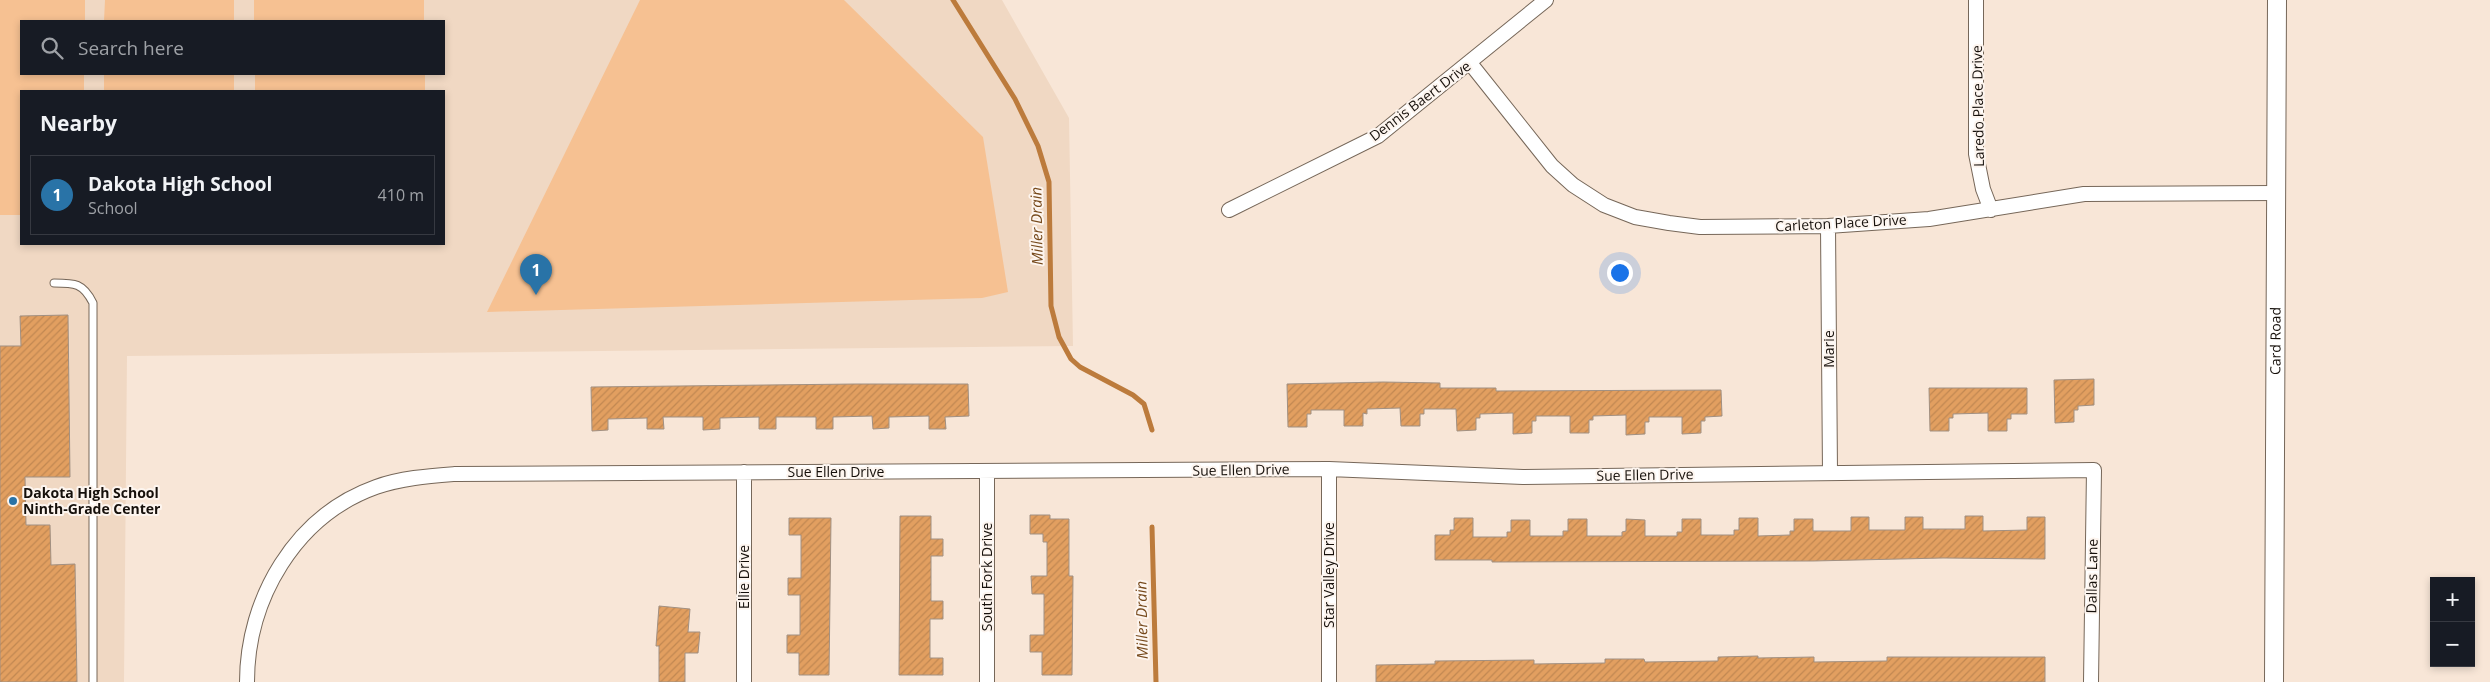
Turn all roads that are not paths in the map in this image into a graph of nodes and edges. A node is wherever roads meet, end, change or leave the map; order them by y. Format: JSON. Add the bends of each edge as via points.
{"nodes":[{"id":1,"x":1546,"y":0,"type":"edge"},
{"id":2,"x":1976,"y":0,"type":"edge"},
{"id":3,"x":2278,"y":0,"type":"edge"},
{"id":4,"x":1470,"y":63,"type":"junction"},
{"id":5,"x":2276,"y":193,"type":"junction"},
{"id":6,"x":1229,"y":210,"type":"dead end"},
{"id":7,"x":1991,"y":210,"type":"junction"},
{"id":8,"x":1828,"y":226,"type":"junction"},
{"id":9,"x":54,"y":283,"type":"dead end"},
{"id":10,"x":1329,"y":469,"type":"junction"},
{"id":11,"x":2094,"y":470,"type":"joint"},
{"id":12,"x":987,"y":471,"type":"junction"},
{"id":13,"x":744,"y":472,"type":"junction"},
{"id":14,"x":1830,"y":472,"type":"junction"},
{"id":15,"x":93,"y":682,"type":"edge"},
{"id":16,"x":247,"y":682,"type":"edge"},
{"id":17,"x":744,"y":682,"type":"edge"},
{"id":18,"x":987,"y":682,"type":"edge"},
{"id":19,"x":1329,"y":682,"type":"edge"},
{"id":20,"x":2090,"y":682,"type":"edge"},
{"id":21,"x":2274,"y":682,"type":"edge"}],
"edges":[{"from":1,"to":4,"type":"street","name":"Dennis Baert Drive"},
{"from":2,"to":7,"type":"street","name":"Laredo Place Drive","via":[[1976,154],[1982,189]]},
{"from":3,"to":5,"type":"street","name":"Card Road"},
{"from":4,"to":6,"type":"street","name":"Dennis Baert Drive","via":[[1378,136]]},
{"from":4,"to":8,"type":"street","name":"Carleton Place Drive","via":[[1552,166],[1573,185],[1604,204],[1635,217],[1700,227]]},
{"from":5,"to":7,"type":"street","name":"Carleton Place Drive","via":[[2084,194]]},
{"from":5,"to":21,"type":"street","name":"Card Road"},
{"from":7,"to":8,"type":"street","name":"Carleton Place Drive","via":[[1929,219]]},
{"from":8,"to":14,"type":"street","name":"Marie"},
{"from":9,"to":15,"type":"lane","via":[[75,284],[87,290],[93,303]]},
{"from":10,"to":12,"type":"street","name":"Sue Ellen Drive"},
{"from":10,"to":14,"type":"street","name":"Sue Ellen Drive","via":[[1523,477]]},
{"from":10,"to":19,"type":"street","name":"Star Valley Drive"},
{"from":11,"to":14,"type":"street","name":"Sue Ellen Drive"},
{"from":11,"to":20,"type":"street","name":"Dallas Lane"},
{"from":12,"to":13,"type":"street","name":"Sue Ellen Drive"},
{"from":12,"to":18,"type":"street","name":"South Fork Drive"},
{"from":13,"to":16,"type":"street","name":"Sue Ellen Drive","via":[[455,474],[388,484],[356,497],[318,522],[280,565],[254,624]]},
{"from":13,"to":17,"type":"street","name":"Ellie Drive"}]}
